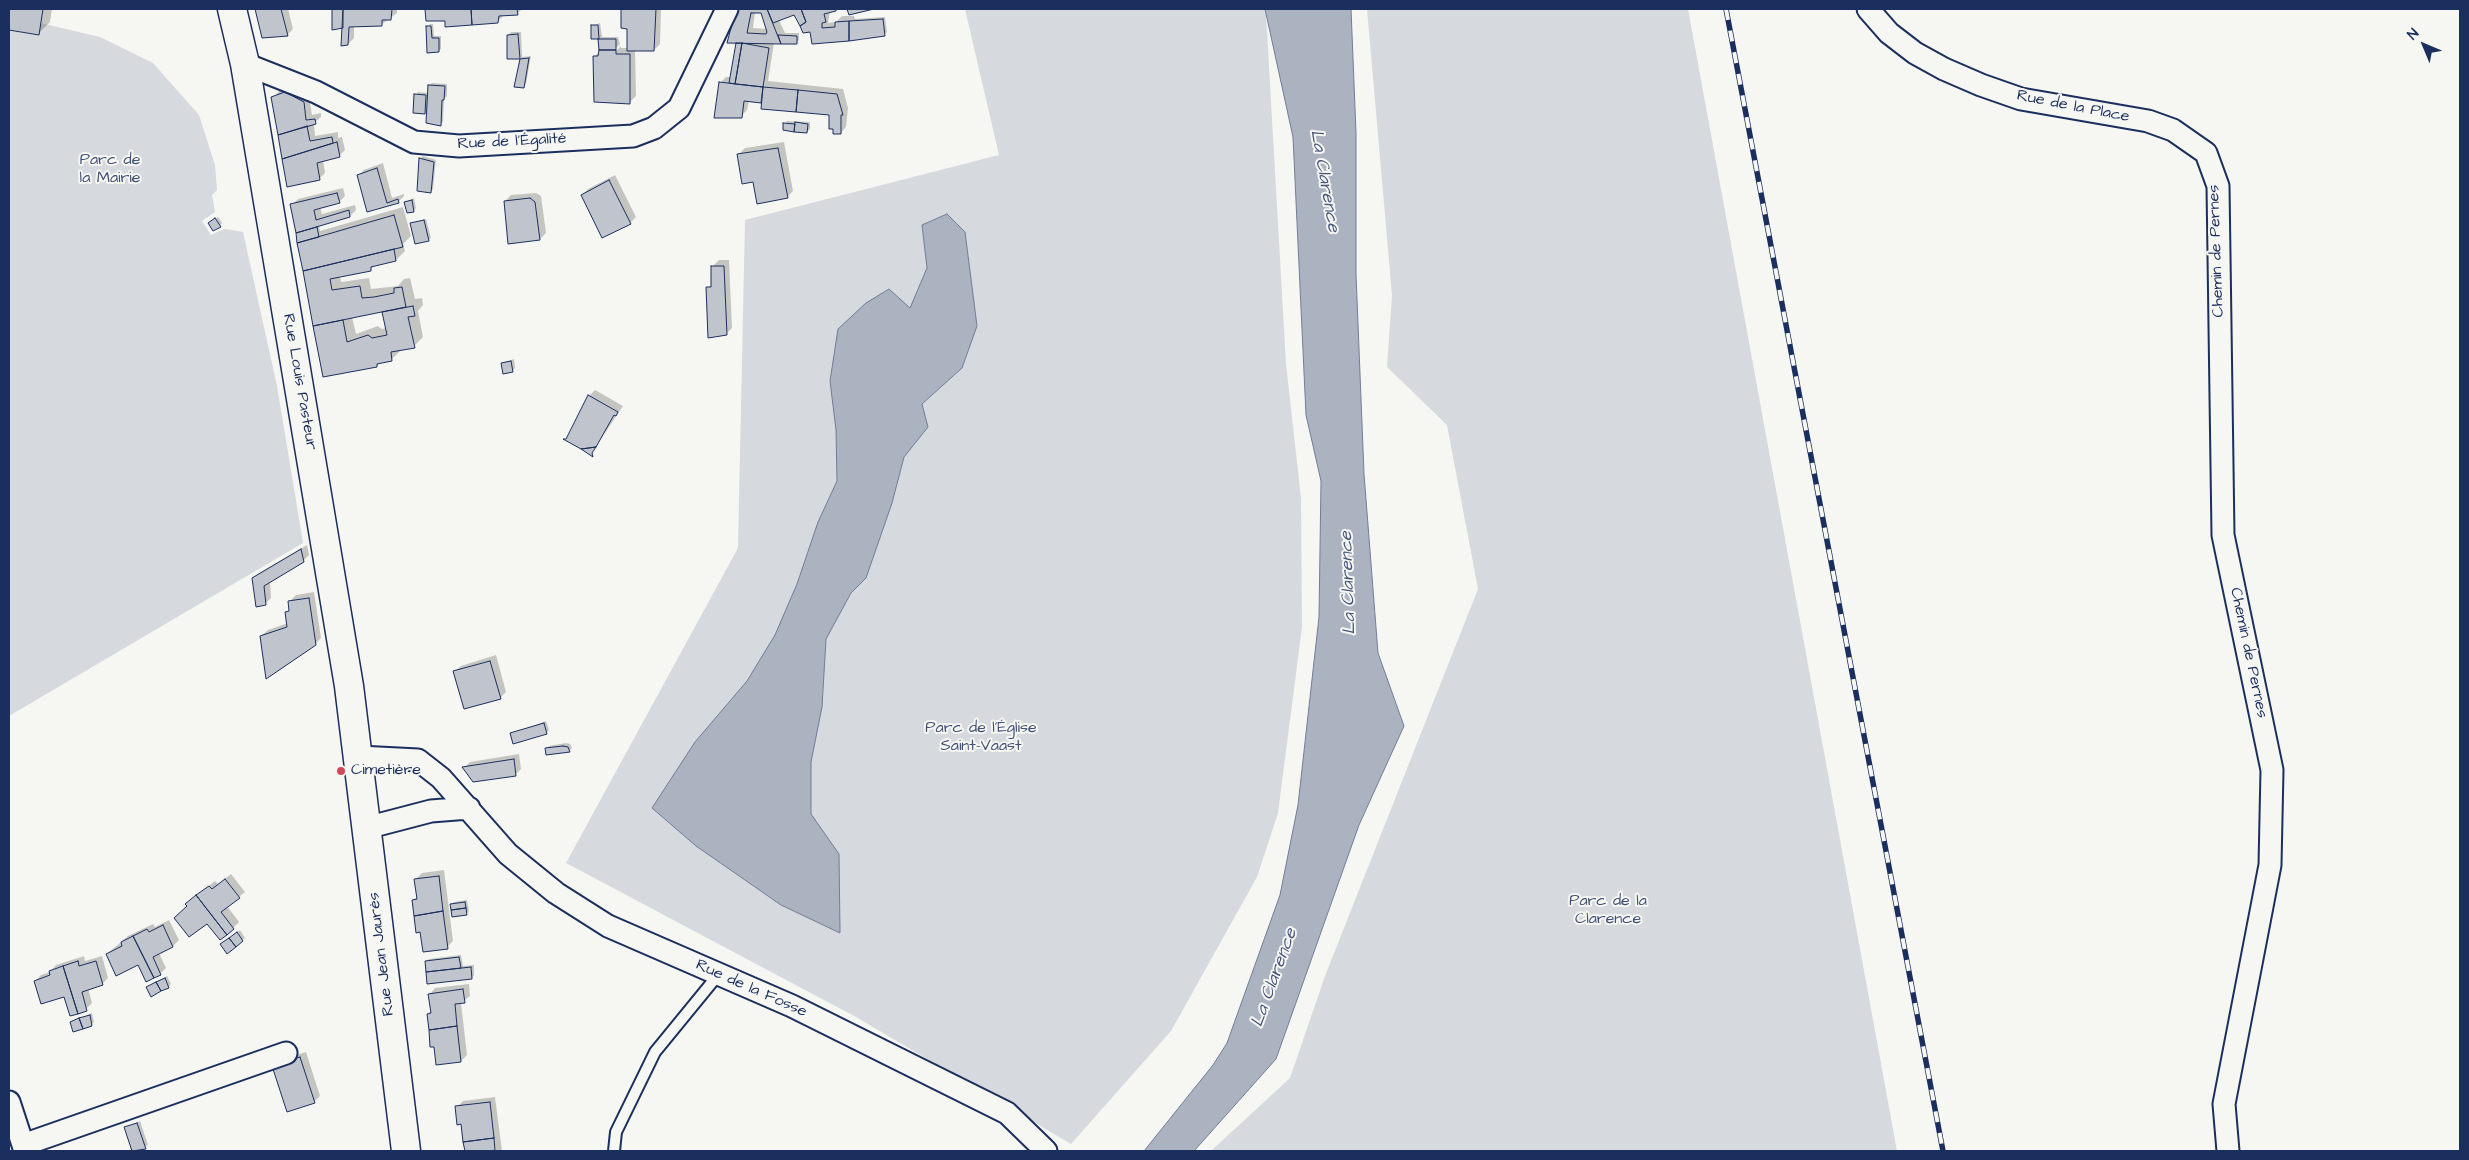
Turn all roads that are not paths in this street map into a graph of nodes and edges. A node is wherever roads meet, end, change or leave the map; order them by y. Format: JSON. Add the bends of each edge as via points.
{"nodes":[{"id":1,"x":232,"y":9,"type":"edge"},
{"id":2,"x":727,"y":9,"type":"edge"},
{"id":3,"x":1868,"y":9,"type":"edge"},
{"id":4,"x":245,"y":64,"type":"junction"},
{"id":5,"x":2206,"y":152,"type":"joint"},
{"id":6,"x":359,"y":758,"type":"junction"},
{"id":7,"x":469,"y":808,"type":"junction"},
{"id":8,"x":366,"y":828,"type":"junction"},
{"id":9,"x":718,"y":975,"type":"junction"},
{"id":10,"x":286,"y":1053,"type":"dead end"},
{"id":11,"x":9,"y":1102,"type":"edge"},
{"id":12,"x":24,"y":1148,"type":"edge"},
{"id":13,"x":406,"y":1151,"type":"edge"},
{"id":14,"x":614,"y":1151,"type":"edge"},
{"id":15,"x":1046,"y":1151,"type":"edge"},
{"id":16,"x":2228,"y":1151,"type":"edge"}],
"edges":[{"from":1,"to":4,"type":"main road","name":"Rue Louis Pasteur"},
{"from":2,"to":4,"type":"street","name":"Rue de l'Égalité","via":[[679,108],[654,128],[633,136],[459,146],[414,142],[316,92]]},
{"from":3,"to":5,"type":"street","name":"Rue de la Place","via":[[1896,38],[1944,69],[2021,99],[2148,121],[2173,130]]},
{"from":4,"to":6,"type":"main road","name":"Rue Louis Pasteur","via":[[333,581]]},
{"from":5,"to":16,"type":"street","name":"Chemin de Pernes","via":[[2218,186],[2223,535],[2272,770],[2270,865],[2224,1104]]},
{"from":6,"to":7,"type":"street","name":"Rue de la Fosse","via":[[418,760],[441,778]]},
{"from":6,"to":8,"type":"main road","name":"Rue Jean Jaurès"},
{"from":7,"to":8,"type":"street","via":[[431,811]]},
{"from":7,"to":9,"type":"street","name":"Rue de la Fosse","via":[[508,854],[556,893],[608,926]]},
{"from":8,"to":13,"type":"main road","name":"Rue Jean Jaurès"},
{"from":9,"to":14,"type":"lane","via":[[655,1052],[616,1132]]},
{"from":9,"to":15,"type":"street","name":"Rue de la Fosse","via":[[792,1006],[1007,1113]]},
{"from":10,"to":12,"type":"street"},
{"from":11,"to":12,"type":"street"}]}
